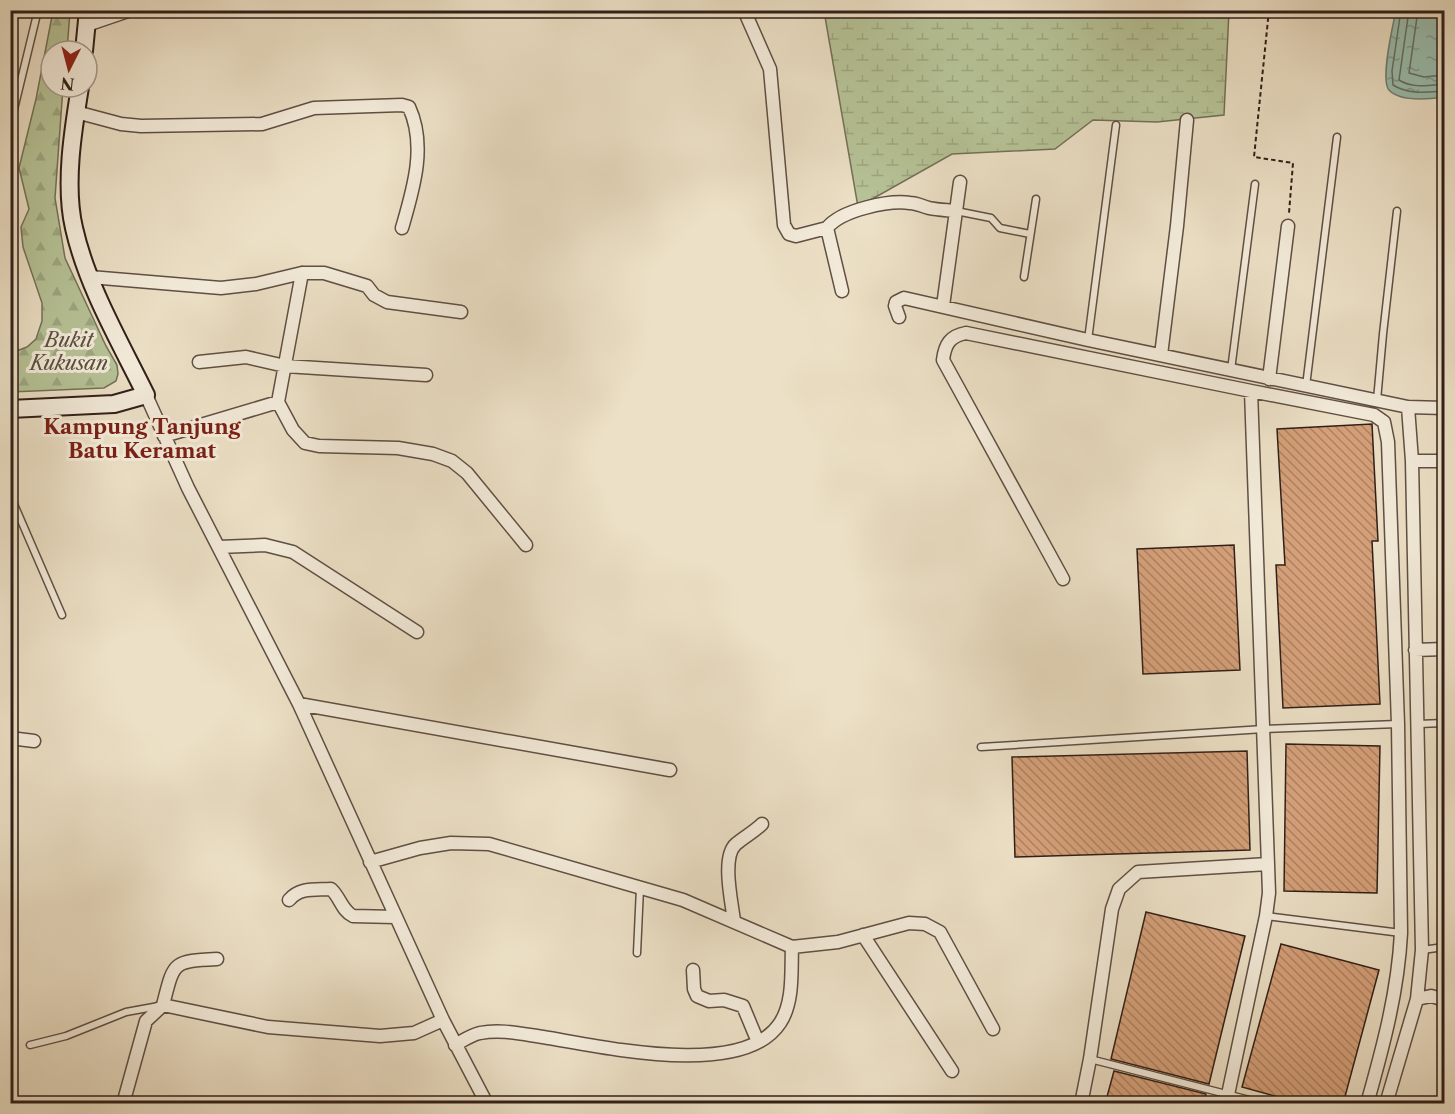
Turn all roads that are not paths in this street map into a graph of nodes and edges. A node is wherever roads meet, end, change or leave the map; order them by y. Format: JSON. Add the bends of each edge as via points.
{"nodes":[{"id":1,"x":38,"y":10,"type":"edge"},
{"id":2,"x":131,"y":10,"type":"edge"},
{"id":3,"x":744,"y":10,"type":"edge"},
{"id":4,"x":88,"y":18,"type":"edge"},
{"id":5,"x":85,"y":39,"type":"edge"},
{"id":6,"x":78,"y":99,"type":"edge"},
{"id":7,"x":76,"y":112,"type":"junction"},
{"id":8,"x":1187,"y":120,"type":"dead end"},
{"id":9,"x":1116,"y":125,"type":"dead end"},
{"id":10,"x":10,"y":126,"type":"edge"},
{"id":11,"x":1337,"y":137,"type":"dead end"},
{"id":12,"x":960,"y":182,"type":"dead end"},
{"id":13,"x":1255,"y":184,"type":"dead end"},
{"id":14,"x":1036,"y":200,"type":"dead end"},
{"id":15,"x":957,"y":211,"type":"junction"},
{"id":16,"x":1397,"y":211,"type":"dead end"},
{"id":17,"x":1288,"y":226,"type":"road end"},
{"id":18,"x":402,"y":228,"type":"dead end"},
{"id":19,"x":827,"y":228,"type":"junction"},
{"id":20,"x":1030,"y":234,"type":"junction"},
{"id":21,"x":302,"y":273,"type":"junction"},
{"id":22,"x":90,"y":277,"type":"junction"},
{"id":23,"x":1024,"y":277,"type":"dead end"},
{"id":24,"x":842,"y":291,"type":"dead end"},
{"id":25,"x":943,"y":306,"type":"junction"},
{"id":26,"x":461,"y":312,"type":"dead end"},
{"id":27,"x":899,"y":317,"type":"dead end"},
{"id":28,"x":1088,"y":340,"type":"junction"},
{"id":29,"x":1161,"y":355,"type":"junction"},
{"id":30,"x":199,"y":362,"type":"dead end"},
{"id":31,"x":285,"y":366,"type":"junction"},
{"id":32,"x":1231,"y":370,"type":"junction"},
{"id":33,"x":426,"y":375,"type":"dead end"},
{"id":34,"x":1269,"y":379,"type":"junction"},
{"id":35,"x":1306,"y":386,"type":"junction"},
{"id":36,"x":1251,"y":391,"type":"junction"},
{"id":37,"x":146,"y":395,"type":"junction"},
{"id":38,"x":1377,"y":401,"type":"junction"},
{"id":39,"x":278,"y":402,"type":"junction"},
{"id":40,"x":1408,"y":407,"type":"junction"},
{"id":41,"x":1444,"y":408,"type":"edge"},
{"id":42,"x":10,"y":409,"type":"edge"},
{"id":43,"x":164,"y":436,"type":"junction"},
{"id":44,"x":1444,"y":461,"type":"edge"},
{"id":45,"x":1412,"y":462,"type":"junction"},
{"id":46,"x":10,"y":495,"type":"edge"},
{"id":47,"x":526,"y":545,"type":"dead end"},
{"id":48,"x":219,"y":547,"type":"junction"},
{"id":49,"x":1063,"y":579,"type":"dead end"},
{"id":50,"x":62,"y":615,"type":"dead end"},
{"id":51,"x":417,"y":632,"type":"dead end"},
{"id":52,"x":1444,"y":649,"type":"edge"},
{"id":53,"x":1415,"y":650,"type":"junction"},
{"id":54,"x":299,"y":704,"type":"junction"},
{"id":55,"x":1444,"y":723,"type":"edge"},
{"id":56,"x":1398,"y":724,"type":"junction"},
{"id":57,"x":1418,"y":724,"type":"junction"},
{"id":58,"x":1264,"y":729,"type":"junction"},
{"id":59,"x":10,"y":738,"type":"edge"},
{"id":60,"x":34,"y":741,"type":"dead end"},
{"id":61,"x":981,"y":747,"type":"dead end"},
{"id":62,"x":670,"y":770,"type":"dead end"},
{"id":63,"x":762,"y":824,"type":"dead end"},
{"id":64,"x":369,"y":862,"type":"junction"},
{"id":65,"x":1268,"y":864,"type":"junction"},
{"id":66,"x":641,"y":887,"type":"junction"},
{"id":67,"x":289,"y":900,"type":"dead end"},
{"id":68,"x":1266,"y":916,"type":"junction"},
{"id":69,"x":395,"y":917,"type":"junction"},
{"id":70,"x":734,"y":921,"type":"junction"},
{"id":71,"x":1401,"y":933,"type":"junction"},
{"id":72,"x":863,"y":935,"type":"junction"},
{"id":73,"x":792,"y":947,"type":"junction"},
{"id":74,"x":1444,"y":947,"type":"edge"},
{"id":75,"x":1422,"y":950,"type":"junction"},
{"id":76,"x":637,"y":953,"type":"dead end"},
{"id":77,"x":217,"y":959,"type":"dead end"},
{"id":78,"x":693,"y":970,"type":"dead end"},
{"id":79,"x":1417,"y":999,"type":"junction"},
{"id":80,"x":163,"y":1005,"type":"junction"},
{"id":81,"x":1444,"y":1005,"type":"edge"},
{"id":82,"x":443,"y":1020,"type":"junction"},
{"id":83,"x":993,"y":1029,"type":"dead end"},
{"id":84,"x":758,"y":1042,"type":"junction"},
{"id":85,"x":30,"y":1045,"type":"dead end"},
{"id":86,"x":455,"y":1045,"type":"junction"},
{"id":87,"x":1090,"y":1059,"type":"junction"},
{"id":88,"x":952,"y":1071,"type":"dead end"},
{"id":89,"x":1227,"y":1099,"type":"edge"},
{"id":90,"x":123,"y":1104,"type":"edge"},
{"id":91,"x":487,"y":1104,"type":"edge"},
{"id":92,"x":1081,"y":1104,"type":"edge"},
{"id":93,"x":1265,"y":1104,"type":"edge"},
{"id":94,"x":1367,"y":1104,"type":"edge"},
{"id":95,"x":1386,"y":1104,"type":"edge"}],
"edges":[{"from":1,"to":10,"type":"lane"},
{"from":2,"to":4,"type":"street"},
{"from":3,"to":19,"type":"street","via":[[770,69],[784,225],[789,234],[796,236]]},
{"from":4,"to":5,"type":"street"},
{"from":6,"to":7,"type":"street"},
{"from":7,"to":18,"type":"street","via":[[141,126],[262,124],[314,108],[402,105],[409,108],[418,138],[415,183]]},
{"from":7,"to":22,"type":"street","via":[[71,208]]},
{"from":8,"to":29,"type":"street"},
{"from":9,"to":28,"type":"lane"},
{"from":11,"to":35,"type":"lane"},
{"from":12,"to":15,"type":"street"},
{"from":13,"to":32,"type":"lane"},
{"from":14,"to":20,"type":"lane"},
{"from":15,"to":19,"type":"street","via":[[892,203],[843,215]]},
{"from":15,"to":20,"type":"lane","via":[[991,218],[999,228]]},
{"from":15,"to":25,"type":"street"},
{"from":16,"to":38,"type":"lane"},
{"from":17,"to":34,"type":"street"},
{"from":19,"to":24,"type":"street"},
{"from":20,"to":23,"type":"lane"},
{"from":21,"to":22,"type":"street","via":[[221,288]]},
{"from":21,"to":26,"type":"street","via":[[324,273],[367,286],[387,302]]},
{"from":21,"to":31,"type":"street"},
{"from":22,"to":37,"type":"street"},
{"from":25,"to":27,"type":"street","via":[[904,298],[895,306]]},
{"from":25,"to":28,"type":"street"},
{"from":28,"to":29,"type":"street"},
{"from":29,"to":32,"type":"street"},
{"from":30,"to":31,"type":"street","via":[[246,357]]},
{"from":31,"to":33,"type":"street"},
{"from":31,"to":39,"type":"street"},
{"from":32,"to":34,"type":"street"},
{"from":34,"to":35,"type":"street"},
{"from":35,"to":38,"type":"street"},
{"from":36,"to":49,"type":"street","via":[[966,333],[948,340],[943,360]]},
{"from":36,"to":56,"type":"street","via":[[1374,415],[1384,422],[1388,442]]},
{"from":36,"to":58,"type":"street"},
{"from":37,"to":42,"type":"street","via":[[114,405]]},
{"from":37,"to":43,"type":"street"},
{"from":38,"to":40,"type":"street"},
{"from":39,"to":43,"type":"street"},
{"from":39,"to":47,"type":"street","via":[[305,443],[398,448],[452,461],[467,473]]},
{"from":40,"to":41,"type":"street"},
{"from":40,"to":45,"type":"street"},
{"from":43,"to":48,"type":"street"},
{"from":44,"to":45,"type":"street"},
{"from":45,"to":53,"type":"street"},
{"from":46,"to":50,"type":"lane"},
{"from":48,"to":51,"type":"street","via":[[265,545],[293,552]]},
{"from":48,"to":54,"type":"street"},
{"from":52,"to":53,"type":"street"},
{"from":53,"to":57,"type":"street"},
{"from":54,"to":62,"type":"street"},
{"from":54,"to":64,"type":"street"},
{"from":55,"to":57,"type":"lane"},
{"from":56,"to":58,"type":"lane"},
{"from":56,"to":71,"type":"street"},
{"from":57,"to":75,"type":"street"},
{"from":58,"to":61,"type":"lane"},
{"from":58,"to":65,"type":"street"},
{"from":59,"to":60,"type":"street"},
{"from":63,"to":70,"type":"street","via":[[734,845],[729,856]]},
{"from":64,"to":66,"type":"street","via":[[452,843],[489,844]]},
{"from":64,"to":69,"type":"street"},
{"from":65,"to":68,"type":"street"},
{"from":65,"to":87,"type":"street","via":[[1138,872],[1119,889],[1112,909]]},
{"from":66,"to":70,"type":"street"},
{"from":66,"to":76,"type":"lane"},
{"from":67,"to":69,"type":"street","via":[[296,893],[331,889],[348,914]]},
{"from":68,"to":71,"type":"lane"},
{"from":68,"to":89,"type":"street"},
{"from":69,"to":82,"type":"street"},
{"from":70,"to":73,"type":"street"},
{"from":71,"to":94,"type":"street","via":[[1386,1036]]},
{"from":72,"to":73,"type":"street"},
{"from":72,"to":83,"type":"street","via":[[909,923],[925,924],[940,932]]},
{"from":72,"to":88,"type":"street"},
{"from":73,"to":84,"type":"street","via":[[786,1009],[780,1023]]},
{"from":74,"to":75,"type":"lane"},
{"from":75,"to":79,"type":"street"},
{"from":77,"to":80,"type":"street","via":[[175,966]]},
{"from":78,"to":84,"type":"street","via":[[697,996],[743,1006]]},
{"from":79,"to":81,"type":"street","via":[[1431,996],[1442,999]]},
{"from":79,"to":95,"type":"street"},
{"from":80,"to":82,"type":"street","via":[[268,1027],[380,1036],[414,1033]]},
{"from":80,"to":85,"type":"lane","via":[[126,1012],[66,1036]]},
{"from":80,"to":90,"type":"street","via":[[146,1021]]},
{"from":82,"to":86,"type":"street"},
{"from":84,"to":86,"type":"street","via":[[742,1050],[669,1055],[509,1031],[478,1034]]},
{"from":86,"to":91,"type":"street"},
{"from":87,"to":89,"type":"lane"},
{"from":87,"to":92,"type":"street"},
{"from":89,"to":93,"type":"lane"}]}
